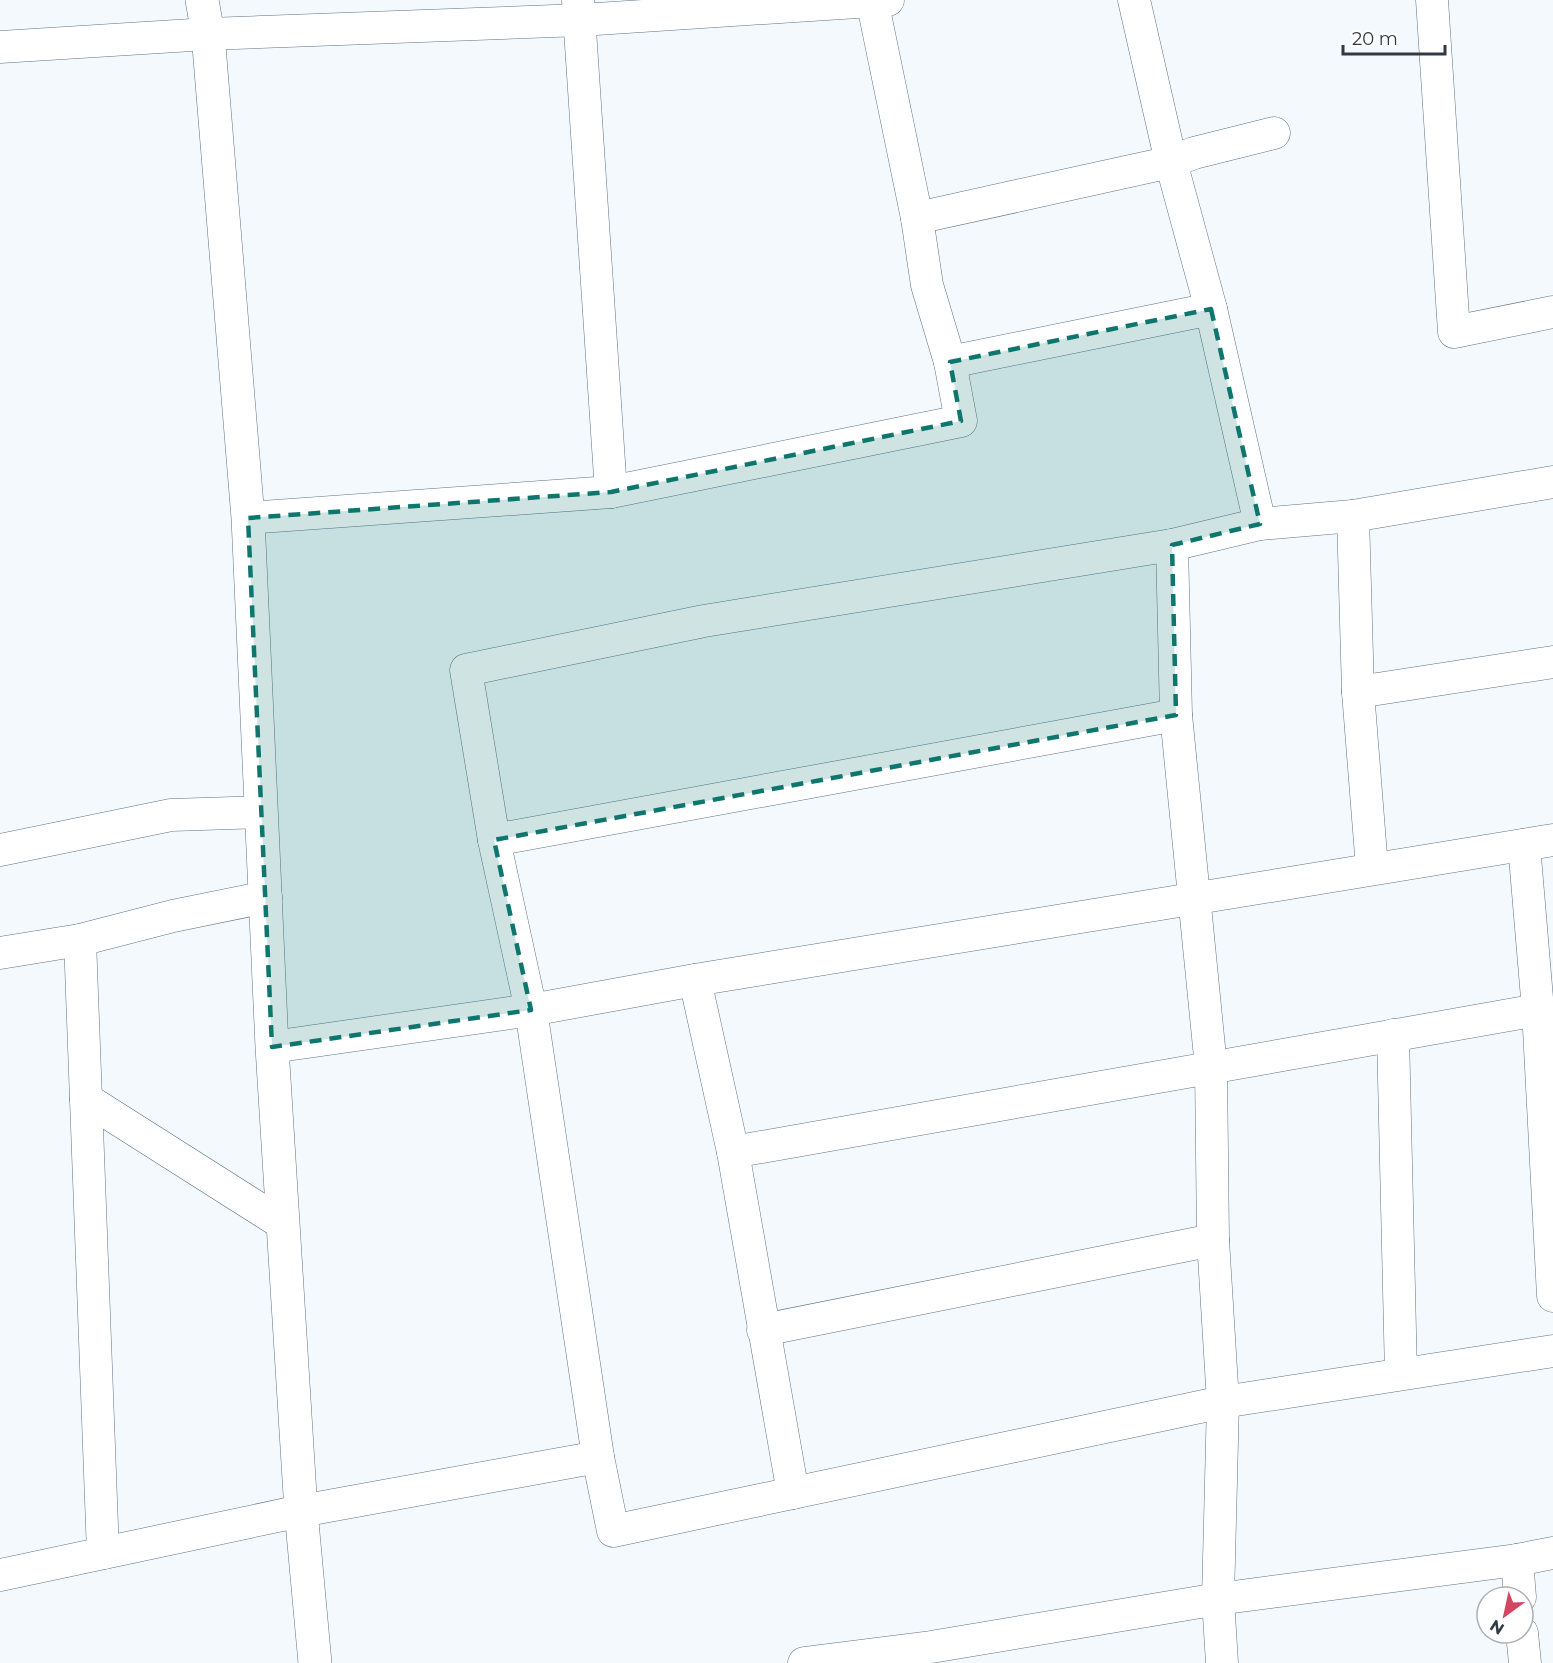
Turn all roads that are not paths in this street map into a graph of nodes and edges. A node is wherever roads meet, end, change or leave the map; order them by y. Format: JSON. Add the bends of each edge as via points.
{"nodes":[{"id":1,"x":202,"y":0,"type":"edge"},
{"id":2,"x":877,"y":0,"type":"edge"},
{"id":3,"x":1134,"y":0,"type":"edge"},
{"id":4,"x":1432,"y":0,"type":"edge"},
{"id":5,"x":580,"y":10,"type":"edge"},
{"id":6,"x":208,"y":34,"type":"junction"},
{"id":7,"x":0,"y":47,"type":"edge"},
{"id":8,"x":1274,"y":133,"type":"dead end"},
{"id":9,"x":1171,"y":162,"type":"junction"},
{"id":10,"x":917,"y":218,"type":"junction"},
{"id":11,"x":1210,"y":309,"type":"junction"},
{"id":12,"x":1553,"y":312,"type":"edge"},
{"id":13,"x":950,"y":362,"type":"junction"},
{"id":14,"x":1553,"y":482,"type":"edge"},
{"id":15,"x":611,"y":492,"type":"junction"},
{"id":16,"x":1353,"y":516,"type":"junction"},
{"id":17,"x":248,"y":518,"type":"junction"},
{"id":18,"x":1260,"y":524,"type":"junction"},
{"id":19,"x":1172,"y":544,"type":"junction"},
{"id":20,"x":1553,"y":662,"type":"edge"},
{"id":21,"x":1358,"y":692,"type":"junction"},
{"id":22,"x":1176,"y":715,"type":"junction"},
{"id":23,"x":261,"y":812,"type":"junction"},
{"id":24,"x":494,"y":840,"type":"junction"},
{"id":25,"x":1539,"y":843,"type":"edge"},
{"id":26,"x":0,"y":850,"type":"edge"},
{"id":27,"x":1372,"y":868,"type":"junction"},
{"id":28,"x":266,"y":897,"type":"junction"},
{"id":29,"x":1196,"y":900,"type":"junction"},
{"id":30,"x":80,"y":940,"type":"junction"},
{"id":31,"x":0,"y":954,"type":"edge"},
{"id":32,"x":695,"y":980,"type":"junction"},
{"id":33,"x":531,"y":1010,"type":"junction"},
{"id":34,"x":1538,"y":1010,"type":"junction"},
{"id":35,"x":1393,"y":1035,"type":"junction"},
{"id":36,"x":272,"y":1047,"type":"junction"},
{"id":37,"x":1211,"y":1067,"type":"junction"},
{"id":38,"x":86,"y":1099,"type":"junction"},
{"id":39,"x":733,"y":1152,"type":"junction"},
{"id":40,"x":283,"y":1224,"type":"junction"},
{"id":41,"x":1213,"y":1240,"type":"junction"},
{"id":42,"x":1553,"y":1296,"type":"edge"},
{"id":43,"x":763,"y":1330,"type":"junction"},
{"id":44,"x":1553,"y":1351,"type":"edge"},
{"id":45,"x":1401,"y":1374,"type":"junction"},
{"id":46,"x":1223,"y":1402,"type":"junction"},
{"id":47,"x":598,"y":1457,"type":"junction"},
{"id":48,"x":793,"y":1493,"type":"junction"},
{"id":49,"x":301,"y":1511,"type":"junction"},
{"id":50,"x":103,"y":1553,"type":"junction"},
{"id":51,"x":1553,"y":1553,"type":"edge"},
{"id":52,"x":1517,"y":1560,"type":"junction"},
{"id":53,"x":0,"y":1575,"type":"edge"},
{"id":54,"x":1519,"y":1585,"type":"edge"},
{"id":55,"x":1218,"y":1599,"type":"junction"},
{"id":56,"x":1523,"y":1645,"type":"edge"},
{"id":57,"x":932,"y":1655,"type":"edge"},
{"id":58,"x":315,"y":1663,"type":"edge"},
{"id":59,"x":804,"y":1663,"type":"edge"},
{"id":60,"x":1222,"y":1663,"type":"edge"},
{"id":61,"x":1525,"y":1663,"type":"edge"}],
"edges":[{"from":1,"to":6,"type":"street"},
{"from":2,"to":5,"type":"street"},
{"from":2,"to":10,"type":"street"},
{"from":3,"to":9,"type":"street"},
{"from":4,"to":12,"type":"street","via":[[1454,332]]},
{"from":5,"to":6,"type":"street"},
{"from":5,"to":15,"type":"street"},
{"from":6,"to":7,"type":"street"},
{"from":6,"to":17,"type":"street"},
{"from":8,"to":9,"type":"street"},
{"from":9,"to":10,"type":"street"},
{"from":9,"to":11,"type":"street"},
{"from":10,"to":13,"type":"street","via":[[927,285]]},
{"from":11,"to":13,"type":"street"},
{"from":11,"to":18,"type":"street"},
{"from":13,"to":15,"type":"street","via":[[961,421]]},
{"from":14,"to":16,"type":"street"},
{"from":15,"to":17,"type":"street"},
{"from":16,"to":18,"type":"street"},
{"from":16,"to":21,"type":"street"},
{"from":17,"to":23,"type":"street"},
{"from":18,"to":19,"type":"street"},
{"from":19,"to":22,"type":"street"},
{"from":19,"to":24,"type":"street","via":[[704,621],[466,670]]},
{"from":20,"to":21,"type":"street"},
{"from":21,"to":27,"type":"street"},
{"from":22,"to":24,"type":"street"},
{"from":22,"to":29,"type":"street"},
{"from":23,"to":26,"type":"street","via":[[171,815]]},
{"from":23,"to":28,"type":"street"},
{"from":24,"to":33,"type":"street"},
{"from":25,"to":27,"type":"street"},
{"from":25,"to":34,"type":"street"},
{"from":27,"to":29,"type":"street"},
{"from":28,"to":30,"type":"street"},
{"from":28,"to":36,"type":"street"},
{"from":29,"to":32,"type":"street"},
{"from":29,"to":37,"type":"street"},
{"from":30,"to":31,"type":"street"},
{"from":30,"to":38,"type":"street"},
{"from":32,"to":33,"type":"street"},
{"from":32,"to":39,"type":"street"},
{"from":33,"to":36,"type":"street"},
{"from":33,"to":47,"type":"street"},
{"from":34,"to":35,"type":"street"},
{"from":34,"to":42,"type":"street"},
{"from":35,"to":37,"type":"street"},
{"from":35,"to":45,"type":"street"},
{"from":36,"to":40,"type":"street"},
{"from":37,"to":39,"type":"street"},
{"from":37,"to":41,"type":"street"},
{"from":38,"to":40,"type":"street"},
{"from":38,"to":50,"type":"street"},
{"from":39,"to":43,"type":"street"},
{"from":40,"to":49,"type":"street"},
{"from":41,"to":43,"type":"street"},
{"from":41,"to":46,"type":"street"},
{"from":43,"to":48,"type":"street"},
{"from":44,"to":45,"type":"street"},
{"from":45,"to":46,"type":"street"},
{"from":46,"to":48,"type":"street"},
{"from":46,"to":55,"type":"street"},
{"from":47,"to":48,"type":"street","via":[[614,1531]]},
{"from":47,"to":49,"type":"street"},
{"from":49,"to":50,"type":"street"},
{"from":49,"to":58,"type":"street"},
{"from":50,"to":53,"type":"street"},
{"from":51,"to":52,"type":"street"},
{"from":52,"to":54,"type":"street"},
{"from":52,"to":55,"type":"street"},
{"from":55,"to":57,"type":"street"},
{"from":55,"to":60,"type":"street"},
{"from":56,"to":61,"type":"street"},
{"from":57,"to":59,"type":"street"}]}
